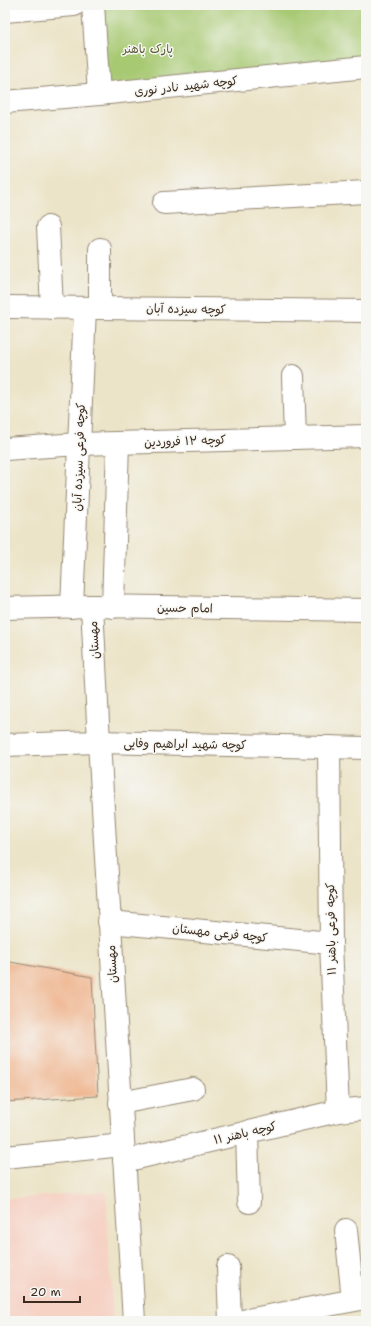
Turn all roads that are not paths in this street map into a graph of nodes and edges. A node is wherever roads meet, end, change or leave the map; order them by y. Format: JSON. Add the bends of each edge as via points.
{"nodes":[{"id":1,"x":74,"y":5,"type":"edge"},
{"id":2,"x":93,"y":5,"type":"edge"},
{"id":3,"x":5,"y":11,"type":"edge"},
{"id":4,"x":366,"y":67,"type":"edge"},
{"id":5,"x":99,"y":94,"type":"junction"},
{"id":6,"x":5,"y":102,"type":"edge"},
{"id":7,"x":366,"y":192,"type":"edge"},
{"id":8,"x":164,"y":203,"type":"dead end"},
{"id":9,"x":48,"y":227,"type":"dead end"},
{"id":10,"x":100,"y":249,"type":"dead end"},
{"id":11,"x":5,"y":307,"type":"edge"},
{"id":12,"x":52,"y":308,"type":"junction"},
{"id":13,"x":93,"y":308,"type":"junction"},
{"id":14,"x":366,"y":311,"type":"edge"},
{"id":15,"x":293,"y":376,"type":"dead end"},
{"id":16,"x":366,"y":436,"type":"edge"},
{"id":17,"x":295,"y":438,"type":"junction"},
{"id":18,"x":118,"y":443,"type":"junction"},
{"id":19,"x":79,"y":444,"type":"junction"},
{"id":20,"x":5,"y":450,"type":"edge"},
{"id":21,"x":92,"y":606,"type":"junction"},
{"id":22,"x":5,"y":608,"type":"edge"},
{"id":23,"x":366,"y":610,"type":"edge"},
{"id":24,"x":99,"y":742,"type":"junction"},
{"id":25,"x":5,"y":745,"type":"edge"},
{"id":26,"x":329,"y":747,"type":"junction"},
{"id":27,"x":366,"y":748,"type":"edge"},
{"id":28,"x":109,"y":922,"type":"junction"},
{"id":29,"x":331,"y":944,"type":"junction"},
{"id":30,"x":193,"y":1089,"type":"dead end"},
{"id":31,"x":120,"y":1103,"type":"junction"},
{"id":32,"x":366,"y":1108,"type":"edge"},
{"id":33,"x":338,"y":1111,"type":"junction"},
{"id":34,"x":247,"y":1132,"type":"junction"},
{"id":35,"x":123,"y":1153,"type":"junction"},
{"id":36,"x":5,"y":1157,"type":"edge"},
{"id":37,"x":249,"y":1202,"type":"dead end"},
{"id":38,"x":346,"y":1230,"type":"dead end"},
{"id":39,"x":228,"y":1267,"type":"dead end"},
{"id":40,"x":359,"y":1299,"type":"edge"},
{"id":41,"x":134,"y":1321,"type":"edge"},
{"id":42,"x":230,"y":1321,"type":"edge"},
{"id":43,"x":242,"y":1321,"type":"edge"}],
"edges":[{"from":1,"to":3,"type":"street"},
{"from":2,"to":5,"type":"street"},
{"from":4,"to":5,"type":"street","name":"کوچه شهید نادر نوری"},
{"from":5,"to":6,"type":"street","name":"کوچه شهید نادر نوری"},
{"from":7,"to":8,"type":"street"},
{"from":9,"to":12,"type":"street"},
{"from":10,"to":13,"type":"street","name":"کوچه فرعی سیزده آبان"},
{"from":11,"to":12,"type":"street","name":"کوچه سیزده آبان"},
{"from":12,"to":13,"type":"street","name":"کوچه سیزده آبان"},
{"from":13,"to":14,"type":"street","name":"کوچه سیزده آبان"},
{"from":13,"to":19,"type":"street","name":"کوچه فرعی سیزده آبان"},
{"from":15,"to":17,"type":"street"},
{"from":16,"to":17,"type":"street","name":"کوچه ۱۲ فروردین"},
{"from":17,"to":18,"type":"street","name":"کوچه ۱۲ فروردین"},
{"from":18,"to":19,"type":"street","name":"کوچه ۱۲ فروردین"},
{"from":18,"to":21,"type":"street"},
{"from":19,"to":20,"type":"street","name":"کوچه ۱۲ فروردین"},
{"from":19,"to":21,"type":"street","name":"کوچه فرعی سیزده آبان"},
{"from":21,"to":22,"type":"street","name":"امام حسین"},
{"from":21,"to":23,"type":"street","name":"امام حسین"},
{"from":21,"to":24,"type":"street","name":"مهستان"},
{"from":24,"to":25,"type":"street","name":"کوچه شهید ابراهیم وفایی"},
{"from":24,"to":26,"type":"street","name":"کوچه شهید ابراهیم وفایی"},
{"from":24,"to":28,"type":"street","name":"مهستان"},
{"from":26,"to":27,"type":"street","name":"کوچه شهید ابراهیم وفایی"},
{"from":26,"to":29,"type":"street","name":"کوچه فرعی باهنر ۱۱"},
{"from":28,"to":29,"type":"street","name":"کوچه فرعی مهستان"},
{"from":28,"to":31,"type":"street","name":"مهستان"},
{"from":29,"to":33,"type":"street","name":"کوچه فرعی باهنر ۱۱"},
{"from":30,"to":31,"type":"street"},
{"from":31,"to":35,"type":"street","name":"مهستان"},
{"from":32,"to":33,"type":"street","name":"کوچه باهنر ۱۱"},
{"from":33,"to":34,"type":"street","name":"کوچه باهنر ۱۱"},
{"from":34,"to":35,"type":"street","name":"کوچه باهنر ۱۱"},
{"from":34,"to":37,"type":"street"},
{"from":35,"to":36,"type":"street","name":"کوچه باهنر ۱۱"},
{"from":35,"to":41,"type":"street","name":"مهستان"},
{"from":38,"to":40,"type":"street"},
{"from":39,"to":42,"type":"street"},
{"from":40,"to":43,"type":"street"}]}
